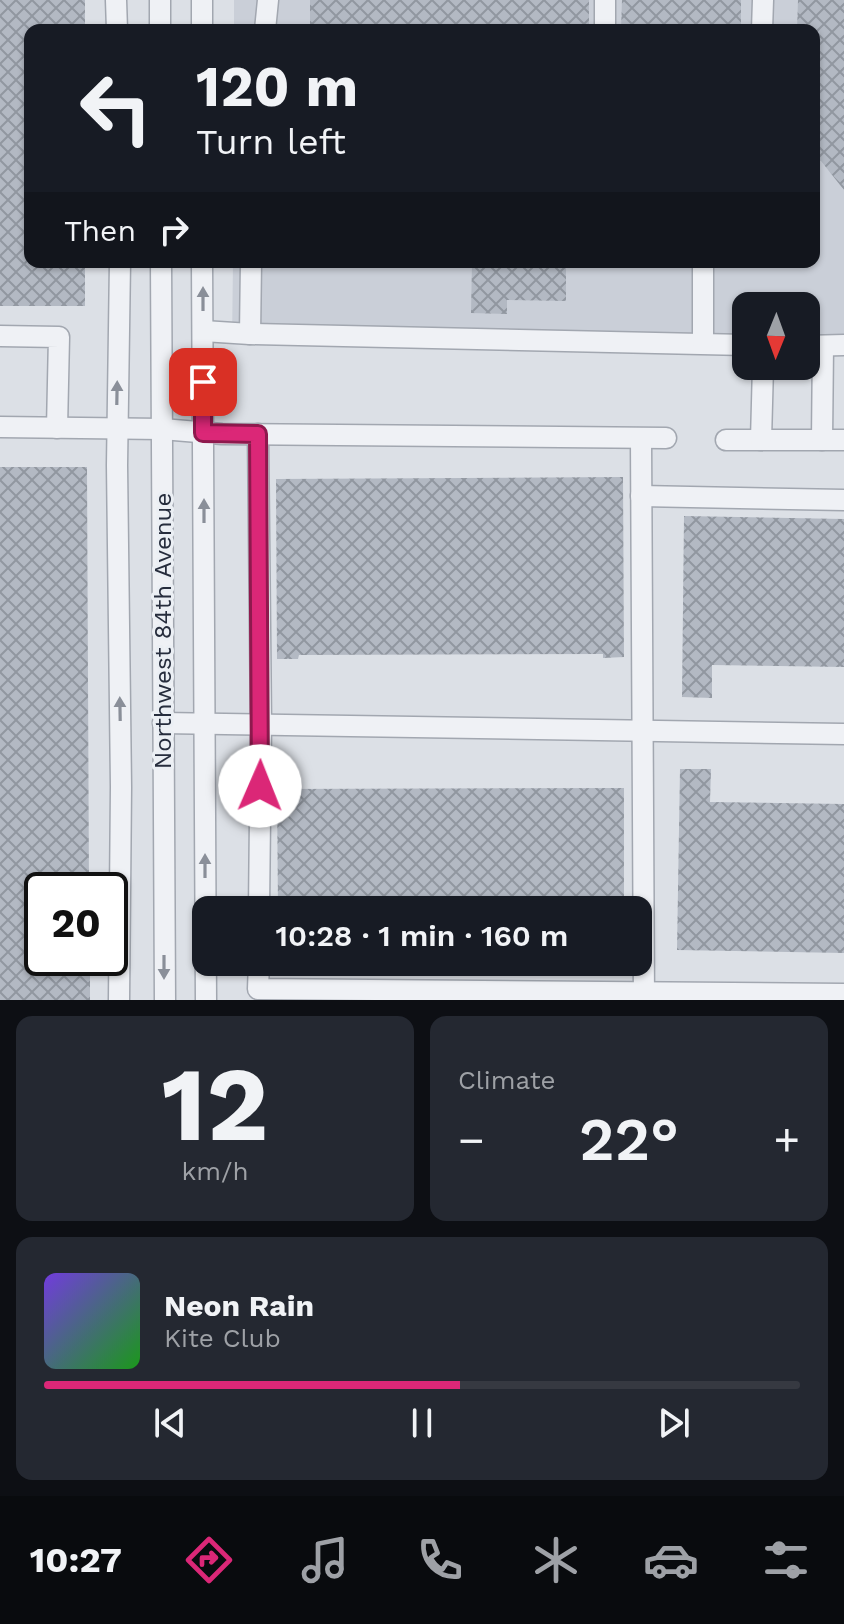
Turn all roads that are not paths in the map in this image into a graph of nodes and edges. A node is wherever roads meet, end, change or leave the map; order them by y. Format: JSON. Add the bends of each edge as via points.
{"nodes":[{"id":1,"x":116,"y":0,"type":"edge"},
{"id":2,"x":160,"y":0,"type":"edge"},
{"id":3,"x":202,"y":0,"type":"edge"},
{"id":4,"x":268,"y":0,"type":"edge"},
{"id":5,"x":605,"y":0,"type":"edge"},
{"id":6,"x":763,"y":0,"type":"edge"},
{"id":7,"x":117,"y":24,"type":"edge"},
{"id":8,"x":160,"y":24,"type":"edge"},
{"id":9,"x":202,"y":24,"type":"edge"},
{"id":10,"x":266,"y":24,"type":"edge"},
{"id":11,"x":605,"y":24,"type":"edge"},
{"id":12,"x":762,"y":24,"type":"edge"},
{"id":13,"x":120,"y":268,"type":"edge"},
{"id":14,"x":161,"y":268,"type":"edge"},
{"id":15,"x":202,"y":268,"type":"edge"},
{"id":16,"x":251,"y":268,"type":"edge"},
{"id":17,"x":703,"y":268,"type":"edge"},
{"id":18,"x":203,"y":331,"type":"junction"},
{"id":19,"x":250,"y":334,"type":"junction"},
{"id":20,"x":0,"y":336,"type":"edge"},
{"id":21,"x":703,"y":343,"type":"junction"},
{"id":22,"x":732,"y":344,"type":"edge"},
{"id":23,"x":824,"y":345,"type":"edge"},
{"id":24,"x":763,"y":380,"type":"edge"},
{"id":25,"x":0,"y":427,"type":"edge"},
{"id":26,"x":57,"y":428,"type":"junction"},
{"id":27,"x":117,"y":429,"type":"junction"},
{"id":28,"x":162,"y":429,"type":"junction"},
{"id":29,"x":203,"y":433,"type":"junction"},
{"id":30,"x":258,"y":434,"type":"junction"},
{"id":31,"x":666,"y":438,"type":"dead end"},
{"id":32,"x":641,"y":439,"type":"junction"},
{"id":33,"x":726,"y":440,"type":"dead end"},
{"id":34,"x":761,"y":440,"type":"junction"},
{"id":35,"x":822,"y":440,"type":"junction"},
{"id":36,"x":844,"y":440,"type":"edge"},
{"id":37,"x":641,"y":496,"type":"junction"},
{"id":38,"x":844,"y":500,"type":"edge"},
{"id":39,"x":163,"y":723,"type":"junction"},
{"id":40,"x":205,"y":723,"type":"junction"},
{"id":41,"x":261,"y":724,"type":"junction"},
{"id":42,"x":642,"y":729,"type":"junction"},
{"id":43,"x":844,"y":734,"type":"edge"},
{"id":44,"x":259,"y":896,"type":"edge"},
{"id":45,"x":258,"y":976,"type":"edge"},
{"id":46,"x":844,"y":994,"type":"edge"},
{"id":47,"x":644,"y":995,"type":"edge"},
{"id":48,"x":119,"y":1000,"type":"edge"},
{"id":49,"x":165,"y":1000,"type":"edge"},
{"id":50,"x":206,"y":1000,"type":"edge"}],
"edges":[{"from":1,"to":7,"type":"street"},
{"from":2,"to":8,"type":"street"},
{"from":3,"to":9,"type":"street"},
{"from":4,"to":10,"type":"street"},
{"from":5,"to":11,"type":"street"},
{"from":6,"to":12,"type":"street"},
{"from":27,"to":13,"type":"street","one_way":true},
{"from":14,"to":28,"type":"street","name":"Northwest 84th Avenue"},
{"from":18,"to":15,"type":"street","name":"Northwest 84th Avenue","one_way":true},
{"from":16,"to":19,"type":"street"},
{"from":17,"to":21,"type":"street"},
{"from":18,"to":19,"type":"street"},
{"from":18,"to":29,"type":"street","name":"Northwest 84th Avenue"},
{"from":19,"to":21,"type":"street"},
{"from":20,"to":26,"type":"street","via":[[59,337]]},
{"from":21,"to":22,"type":"street"},
{"from":23,"to":35,"type":"street"},
{"from":24,"to":34,"type":"street"},
{"from":25,"to":26,"type":"street"},
{"from":26,"to":27,"type":"street"},
{"from":27,"to":28,"type":"street"},
{"from":48,"to":27,"type":"street","one_way":true},
{"from":28,"to":29,"type":"street"},
{"from":28,"to":39,"type":"street","name":"Northwest 84th Avenue"},
{"from":29,"to":30,"type":"street"},
{"from":40,"to":29,"type":"street","name":"Northwest 84th Avenue","one_way":true},
{"from":30,"to":32,"type":"street"},
{"from":30,"to":41,"type":"street"},
{"from":31,"to":32,"type":"street"},
{"from":32,"to":37,"type":"street"},
{"from":33,"to":34,"type":"street"},
{"from":34,"to":35,"type":"street"},
{"from":35,"to":36,"type":"street"},
{"from":37,"to":38,"type":"street"},
{"from":37,"to":42,"type":"street"},
{"from":39,"to":40,"type":"street"},
{"from":39,"to":49,"type":"street","name":"Northwest 84th Avenue","one_way":true},
{"from":40,"to":41,"type":"street"},
{"from":50,"to":40,"type":"street","name":"Northwest 84th Avenue","one_way":true},
{"from":41,"to":42,"type":"street"},
{"from":41,"to":44,"type":"street"},
{"from":42,"to":43,"type":"street"},
{"from":42,"to":47,"type":"street"},
{"from":45,"to":47,"type":"street","via":[[258,989]]},
{"from":46,"to":47,"type":"street"}]}
